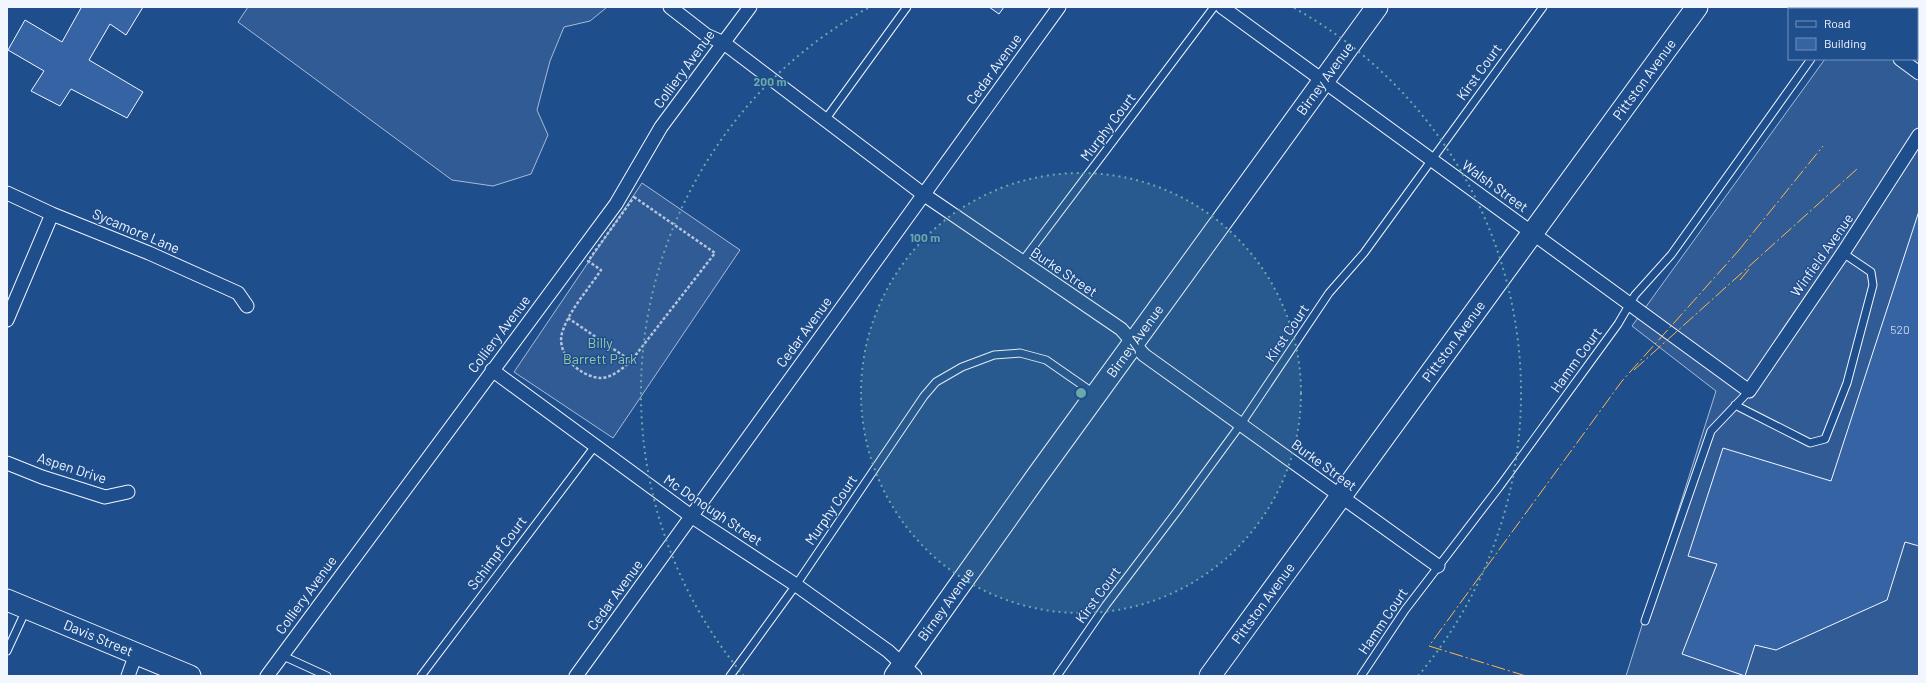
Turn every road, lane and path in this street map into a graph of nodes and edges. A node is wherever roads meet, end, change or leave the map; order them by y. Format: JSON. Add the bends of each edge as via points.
{"nodes":[{"id":1,"x":670,"y":7,"type":"edge"},
{"id":2,"x":750,"y":7,"type":"edge"},
{"id":3,"x":907,"y":7,"type":"edge"},
{"id":4,"x":1059,"y":7,"type":"edge"},
{"id":5,"x":1214,"y":7,"type":"edge"},
{"id":6,"x":1222,"y":7,"type":"edge"},
{"id":7,"x":1377,"y":7,"type":"edge"},
{"id":8,"x":1543,"y":7,"type":"edge"},
{"id":9,"x":1697,"y":7,"type":"edge"},
{"id":10,"x":724,"y":43,"type":"junction"},
{"id":11,"x":1810,"y":60,"type":"edge"},
{"id":12,"x":1901,"y":60,"type":"edge"},
{"id":13,"x":1919,"y":73,"type":"edge"},
{"id":14,"x":1324,"y":81,"type":"junction"},
{"id":15,"x":825,"y":120,"type":"junction"},
{"id":16,"x":1919,"y":136,"type":"edge"},
{"id":17,"x":1432,"y":160,"type":"junction"},
{"id":18,"x":7,"y":193,"type":"edge"},
{"id":19,"x":923,"y":194,"type":"junction"},
{"id":20,"x":52,"y":214,"type":"junction"},
{"id":21,"x":1533,"y":233,"type":"junction"},
{"id":22,"x":1843,"y":253,"type":"junction"},
{"id":23,"x":1022,"y":263,"type":"junction"},
{"id":24,"x":1631,"y":304,"type":"junction"},
{"id":25,"x":247,"y":306,"type":"dead end"},
{"id":26,"x":568,"y":318,"type":"junction"},
{"id":27,"x":7,"y":320,"type":"edge"},
{"id":28,"x":1134,"y":343,"type":"junction"},
{"id":29,"x":631,"y":361,"type":"junction"},
{"id":30,"x":492,"y":370,"type":"junction"},
{"id":31,"x":1749,"y":390,"type":"junction"},
{"id":32,"x":1096,"y":394,"type":"junction"},
{"id":33,"x":1735,"y":405,"type":"junction"},
{"id":34,"x":1241,"y":424,"type":"junction"},
{"id":35,"x":594,"y":446,"type":"junction"},
{"id":36,"x":7,"y":463,"type":"edge"},
{"id":37,"x":128,"y":492,"type":"dead end"},
{"id":38,"x":1341,"y":496,"type":"junction"},
{"id":39,"x":691,"y":516,"type":"junction"},
{"id":40,"x":1438,"y":566,"type":"junction"},
{"id":41,"x":796,"y":585,"type":"junction"},
{"id":42,"x":7,"y":600,"type":"edge"},
{"id":43,"x":26,"y":608,"type":"junction"},
{"id":44,"x":1644,"y":621,"type":"dead end"},
{"id":45,"x":7,"y":652,"type":"edge"},
{"id":46,"x":136,"y":654,"type":"junction"},
{"id":47,"x":281,"y":655,"type":"junction"},
{"id":48,"x":904,"y":672,"type":"edge"},
{"id":49,"x":128,"y":676,"type":"edge"},
{"id":50,"x":190,"y":676,"type":"edge"},
{"id":51,"x":267,"y":676,"type":"edge"},
{"id":52,"x":327,"y":676,"type":"edge"},
{"id":53,"x":421,"y":676,"type":"edge"},
{"id":54,"x":576,"y":676,"type":"edge"},
{"id":55,"x":730,"y":676,"type":"edge"},
{"id":56,"x":1057,"y":676,"type":"edge"},
{"id":57,"x":1210,"y":676,"type":"edge"},
{"id":58,"x":1361,"y":676,"type":"edge"}],
"edges":[{"from":1,"to":10,"type":"street","name":"Burke Street","via":[[706,35]]},
{"from":2,"to":10,"type":"street","name":"Colliery Avenue"},
{"from":3,"to":15,"type":"lane"},
{"from":4,"to":19,"type":"street","name":"Cedar Avenue"},
{"from":5,"to":23,"type":"lane","name":"Murphy Court"},
{"from":6,"to":14,"type":"street","name":"Walsh Street"},
{"from":7,"to":14,"type":"main road","name":"Birney Avenue"},
{"from":8,"to":17,"type":"lane","name":"Kirst Court"},
{"from":9,"to":21,"type":"main road","name":"Pittston Avenue"},
{"from":10,"to":15,"type":"street","name":"Burke Street"},
{"from":10,"to":30,"type":"street","name":"Colliery Avenue","via":[[661,127],[616,204]]},
{"from":11,"to":24,"type":"lane","name":"Hamm Court","via":[[1671,256],[1635,294]]},
{"from":12,"to":13,"type":"street"},
{"from":14,"to":17,"type":"street","name":"Walsh Street"},
{"from":14,"to":28,"type":"main road","name":"Birney Avenue"},
{"from":15,"to":19,"type":"street","name":"Burke Street"},
{"from":16,"to":22,"type":"street","name":"Winfield Avenue"},
{"from":17,"to":21,"type":"street","name":"Walsh Street"},
{"from":17,"to":34,"type":"lane","name":"Kirst Court","via":[[1364,253],[1330,293]]},
{"from":18,"to":20,"type":"street","name":"Sycamore Lane"},
{"from":19,"to":23,"type":"street","name":"Burke Street"},
{"from":19,"to":39,"type":"street","name":"Cedar Avenue"},
{"from":20,"to":25,"type":"street","name":"Sycamore Lane","via":[[149,253],[238,293]]},
{"from":20,"to":27,"type":"street"},
{"from":21,"to":24,"type":"street","name":"Walsh Street"},
{"from":21,"to":38,"type":"main road","name":"Pittston Avenue"},
{"from":22,"to":31,"type":"street","name":"Winfield Avenue"},
{"from":22,"to":33,"type":"lane","via":[[1871,272],[1873,285],[1847,383],[1825,439],[1810,443]]},
{"from":23,"to":28,"type":"street","name":"Burke Street","via":[[1121,329]]},
{"from":24,"to":31,"type":"street","name":"Walsh Street"},
{"from":24,"to":40,"type":"lane","name":"Hamm Court","via":[[1500,486]]},
{"from":26,"to":29,"type":"path"},
{"from":26,"to":29,"type":"path","via":[[561,335],[564,354],[572,365],[585,374],[602,378],[618,372]]},
{"from":26,"to":29,"type":"path","via":[[601,270],[588,261],[634,197],[715,253]]},
{"from":28,"to":32,"type":"main road","name":"Birney Avenue"},
{"from":28,"to":34,"type":"street","name":"Burke Street","via":[[1144,355]]},
{"from":30,"to":35,"type":"street","name":"Mc Donough Street"},
{"from":30,"to":47,"type":"street","name":"Colliery Avenue"},
{"from":31,"to":33,"type":"lane"},
{"from":32,"to":41,"type":"lane","name":"Murphy Court","via":[[1046,360],[1020,353],[994,355],[962,367],[936,382]]},
{"from":32,"to":48,"type":"main road","name":"Birney Avenue"},
{"from":33,"to":44,"type":"lane","via":[[1711,431]]},
{"from":34,"to":38,"type":"street","name":"Burke Street"},
{"from":34,"to":56,"type":"lane","name":"Kirst Court","via":[[1106,605]]},
{"from":35,"to":39,"type":"street","name":"Mc Donough Street"},
{"from":35,"to":53,"type":"lane","name":"Schimpf Court"},
{"from":36,"to":37,"type":"street","name":"Aspen Drive","via":[[105,497]]},
{"from":38,"to":40,"type":"street","name":"Burke Street"},
{"from":38,"to":57,"type":"main road","name":"Pittston Avenue"},
{"from":39,"to":41,"type":"street","name":"Mc Donough Street"},
{"from":39,"to":54,"type":"street","name":"Cedar Avenue"},
{"from":40,"to":58,"type":"lane","name":"Hamm Court"},
{"from":41,"to":48,"type":"street","name":"Mc Donough Street","via":[[888,651]]},
{"from":41,"to":55,"type":"lane","name":"Murphy Court"},
{"from":42,"to":43,"type":"main road","name":"Davis Street"},
{"from":43,"to":45,"type":"lane"},
{"from":43,"to":46,"type":"main road","name":"Davis Street"},
{"from":46,"to":49,"type":"street"},
{"from":46,"to":50,"type":"main road","name":"Davis Street"},
{"from":47,"to":51,"type":"street","name":"Colliery Avenue"},
{"from":47,"to":52,"type":"lane"}]}
